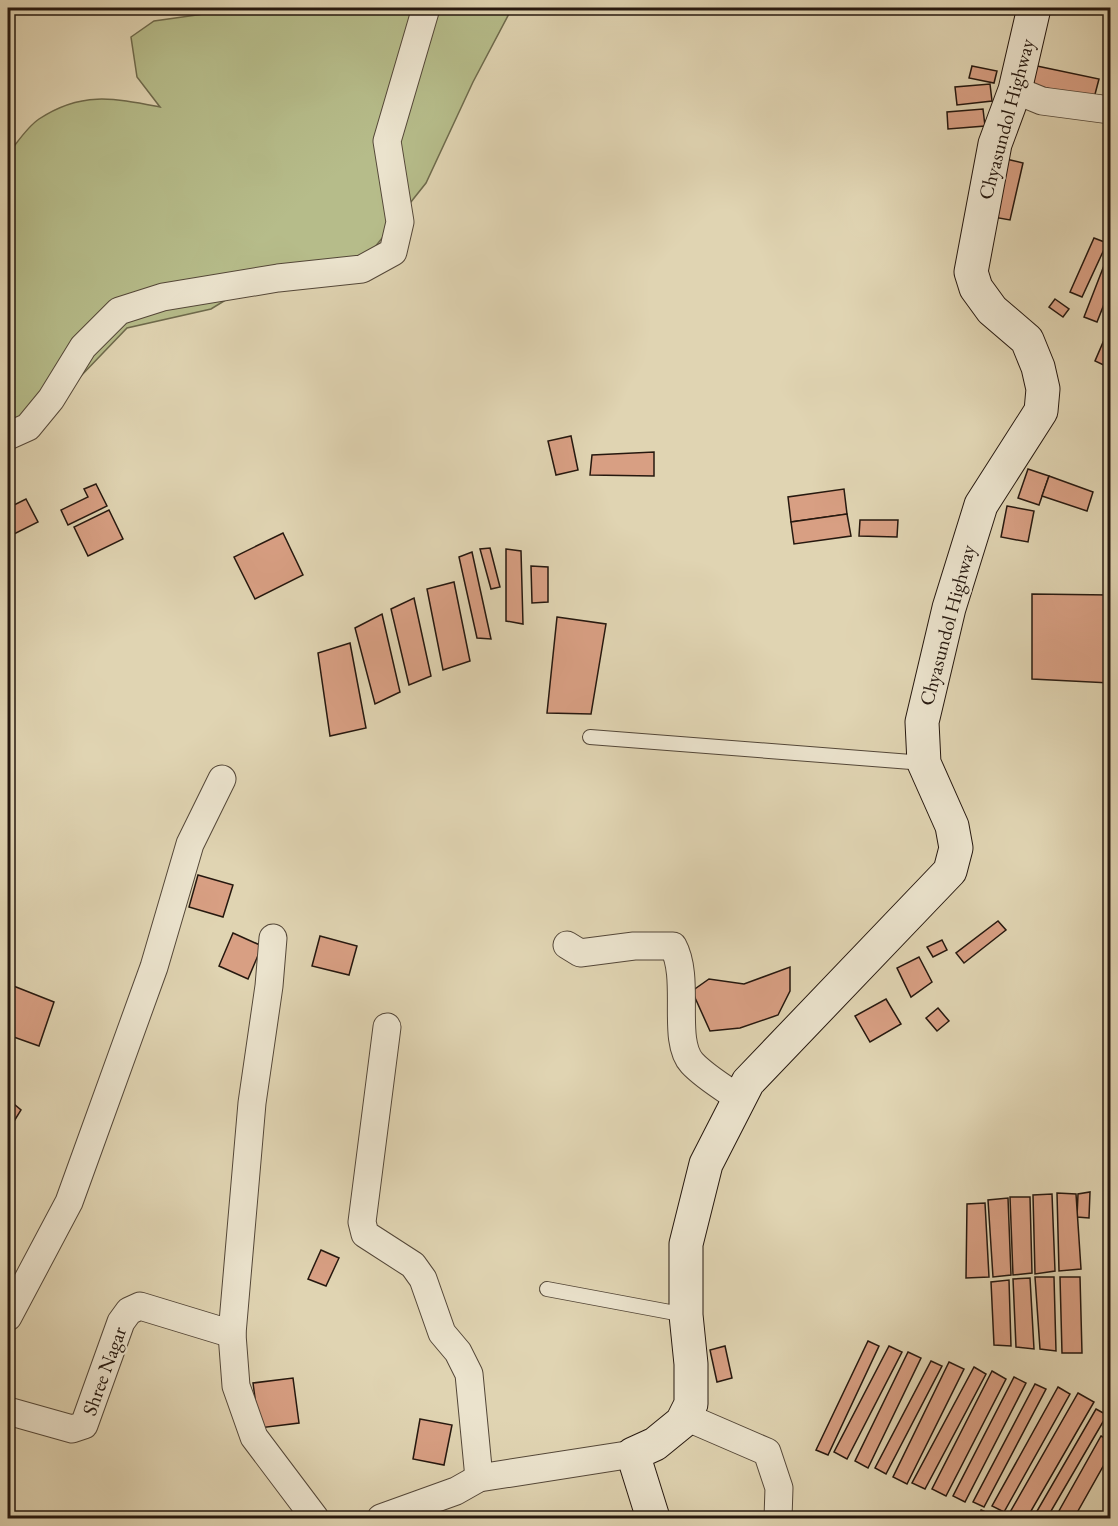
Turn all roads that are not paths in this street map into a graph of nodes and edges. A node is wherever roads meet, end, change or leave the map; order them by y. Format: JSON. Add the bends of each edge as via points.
{"nodes":[{"id":1,"x":426,"y":8,"type":"edge"},
{"id":2,"x":1034,"y":8,"type":"edge"},
{"id":3,"x":1015,"y":90,"type":"junction"},
{"id":4,"x":1110,"y":111,"type":"edge"},
{"id":5,"x":8,"y":436,"type":"edge"},
{"id":6,"x":590,"y":737,"type":"dead end"},
{"id":7,"x":924,"y":763,"type":"junction"},
{"id":8,"x":222,"y":779,"type":"dead end"},
{"id":9,"x":273,"y":938,"type":"dead end"},
{"id":10,"x":567,"y":945,"type":"dead end"},
{"id":11,"x":387,"y":1027,"type":"dead end"},
{"id":12,"x":740,"y":1099,"type":"junction"},
{"id":13,"x":547,"y":1289,"type":"dead end"},
{"id":14,"x":686,"y":1315,"type":"junction"},
{"id":15,"x":8,"y":1317,"type":"edge"},
{"id":16,"x":232,"y":1334,"type":"junction"},
{"id":17,"x":8,"y":1411,"type":"edge"},
{"id":18,"x":686,"y":1417,"type":"junction"},
{"id":19,"x":633,"y":1454,"type":"junction"},
{"id":20,"x":479,"y":1478,"type":"junction"},
{"id":21,"x":456,"y":1491,"type":"junction"},
{"id":22,"x":315,"y":1518,"type":"edge"},
{"id":23,"x":381,"y":1518,"type":"edge"},
{"id":24,"x":449,"y":1518,"type":"edge"},
{"id":25,"x":653,"y":1518,"type":"edge"},
{"id":26,"x":778,"y":1518,"type":"edge"}],
"edges":[{"from":1,"to":5,"type":"street","via":[[387,141],[400,222],[393,252],[362,269],[163,297],[119,311],[83,347],[51,399],[28,426]]},
{"from":2,"to":3,"type":"street","name":"Chyasundol Highway"},
{"from":3,"to":4,"type":"street","via":[[1042,101]]},
{"from":3,"to":7,"type":"street","name":"Chyasundol Highway","via":[[995,144],[971,272],[976,288],[992,310],[1027,340],[1038,367],[1041,411],[981,505],[970,535],[922,722]]},
{"from":6,"to":7,"type":"lane"},
{"from":7,"to":12,"type":"street","name":"Chyasundol Highway","via":[[952,826],[956,849],[950,871],[748,1082]]},
{"from":8,"to":15,"type":"street","via":[[190,844],[154,967],[69,1202]]},
{"from":9,"to":16,"type":"street","via":[[252,1103]]},
{"from":10,"to":12,"type":"street","via":[[580,953],[673,946],[680,960],[683,1045],[690,1062]]},
{"from":11,"to":20,"type":"street","via":[[362,1222],[365,1233],[413,1265],[423,1279],[442,1333],[469,1374]]},
{"from":12,"to":14,"type":"street","name":"Chyasundol Highway","via":[[706,1164],[686,1244]]},
{"from":13,"to":14,"type":"lane"},
{"from":14,"to":18,"type":"street","name":"Chyasundol Highway","via":[[691,1365],[691,1404]]},
{"from":16,"to":17,"type":"street","name":"Shree Nagar","via":[[140,1306],[129,1311],[121,1322],[84,1425],[72,1429]]},
{"from":16,"to":22,"type":"street","via":[[236,1386],[254,1437]]},
{"from":18,"to":19,"type":"street","via":[[655,1444]]},
{"from":18,"to":26,"type":"street","via":[[766,1452],[779,1488]]},
{"from":19,"to":20,"type":"street"},
{"from":19,"to":25,"type":"street"},
{"from":20,"to":21,"type":"street"},
{"from":21,"to":23,"type":"street"},
{"from":21,"to":24,"type":"street"}]}
